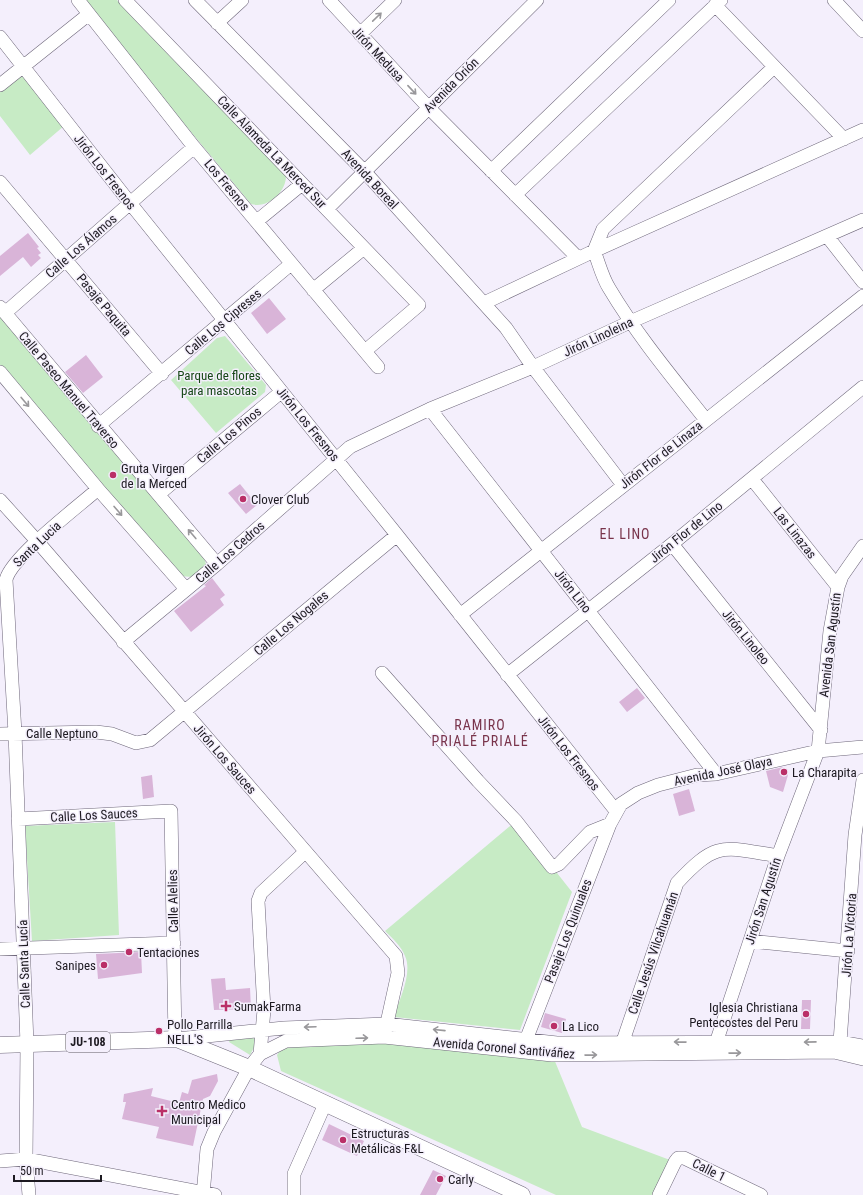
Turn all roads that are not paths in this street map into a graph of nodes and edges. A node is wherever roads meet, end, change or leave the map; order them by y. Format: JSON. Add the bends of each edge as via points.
{"nodes":[{"id":1,"x":78,"y":0,"type":"edge"},
{"id":2,"x":125,"y":0,"type":"edge"},
{"id":3,"x":195,"y":0,"type":"edge"},
{"id":4,"x":242,"y":0,"type":"edge"},
{"id":5,"x":329,"y":0,"type":"edge"},
{"id":6,"x":395,"y":0,"type":"edge"},
{"id":7,"x":537,"y":0,"type":"edge"},
{"id":8,"x":670,"y":0,"type":"edge"},
{"id":9,"x":834,"y":0,"type":"edge"},
{"id":10,"x":718,"y":3,"type":"edge"},
{"id":11,"x":89,"y":14,"type":"junction"},
{"id":12,"x":217,"y":23,"type":"junction"},
{"id":13,"x":863,"y":31,"type":"edge"},
{"id":14,"x":360,"y":34,"type":"junction"},
{"id":15,"x":0,"y":37,"type":"edge"},
{"id":16,"x":23,"y":67,"type":"junction"},
{"id":17,"x":774,"y":67,"type":"junction"},
{"id":18,"x":0,"y":86,"type":"edge"},
{"id":19,"x":428,"y":107,"type":"junction"},
{"id":20,"x":863,"y":130,"type":"edge"},
{"id":21,"x":844,"y":139,"type":"junction"},
{"id":22,"x":194,"y":147,"type":"junction"},
{"id":23,"x":364,"y":171,"type":"junction"},
{"id":24,"x":492,"y":171,"type":"junction"},
{"id":25,"x":0,"y":182,"type":"edge"},
{"id":26,"x":302,"y":184,"type":"junction"},
{"id":27,"x":515,"y":195,"type":"junction"},
{"id":28,"x":130,"y":204,"type":"junction"},
{"id":29,"x":326,"y":209,"type":"junction"},
{"id":30,"x":863,"y":220,"type":"edge"},
{"id":31,"x":256,"y":221,"type":"junction"},
{"id":32,"x":827,"y":236,"type":"junction"},
{"id":33,"x":364,"y":248,"type":"junction"},
{"id":34,"x":594,"y":251,"type":"junction"},
{"id":35,"x":578,"y":258,"type":"junction"},
{"id":36,"x":66,"y":259,"type":"junction"},
{"id":37,"x":291,"y":264,"type":"junction"},
{"id":38,"x":863,"y":282,"type":"edge"},
{"id":39,"x":313,"y":290,"type":"junction"},
{"id":40,"x":863,"y":296,"type":"edge"},
{"id":41,"x":484,"y":303,"type":"junction"},
{"id":42,"x":2,"y":310,"type":"edge"},
{"id":43,"x":224,"y":320,"type":"junction"},
{"id":44,"x":630,"y":322,"type":"junction"},
{"id":45,"x":365,"y":351,"type":"junction"},
{"id":46,"x":378,"y":367,"type":"dead end"},
{"id":47,"x":533,"y":367,"type":"junction"},
{"id":48,"x":0,"y":372,"type":"edge"},
{"id":49,"x":162,"y":374,"type":"junction"},
{"id":50,"x":863,"y":387,"type":"edge"},
{"id":51,"x":281,"y":392,"type":"junction"},
{"id":52,"x":430,"y":409,"type":"junction"},
{"id":53,"x":706,"y":420,"type":"junction"},
{"id":54,"x":98,"y":426,"type":"junction"},
{"id":55,"x":337,"y":460,"type":"junction"},
{"id":56,"x":752,"y":478,"type":"junction"},
{"id":57,"x":623,"y":485,"type":"junction"},
{"id":58,"x":98,"y":489,"type":"junction"},
{"id":59,"x":159,"y":494,"type":"junction"},
{"id":60,"x":0,"y":500,"type":"edge"},
{"id":61,"x":396,"y":535,"type":"junction"},
{"id":62,"x":38,"y":541,"type":"junction"},
{"id":63,"x":672,"y":544,"type":"junction"},
{"id":64,"x":863,"y":546,"type":"edge"},
{"id":65,"x":541,"y":550,"type":"junction"},
{"id":66,"x":217,"y":564,"type":"junction"},
{"id":67,"x":838,"y":587,"type":"junction"},
{"id":68,"x":186,"y":589,"type":"junction"},
{"id":69,"x":589,"y":610,"type":"junction"},
{"id":70,"x":460,"y":615,"type":"junction"},
{"id":71,"x":123,"y":642,"type":"junction"},
{"id":72,"x":382,"y":672,"type":"dead end"},
{"id":73,"x":508,"y":675,"type":"junction"},
{"id":74,"x":185,"y":712,"type":"junction"},
{"id":75,"x":820,"y":730,"type":"junction"},
{"id":76,"x":15,"y":733,"type":"junction"},
{"id":77,"x":0,"y":734,"type":"edge"},
{"id":78,"x":863,"y":747,"type":"edge"},
{"id":79,"x":818,"y":751,"type":"junction"},
{"id":80,"x":716,"y":774,"type":"junction"},
{"id":81,"x":863,"y":780,"type":"edge"},
{"id":82,"x":171,"y":811,"type":"joint"},
{"id":83,"x":616,"y":811,"type":"junction"},
{"id":84,"x":18,"y":819,"type":"junction"},
{"id":85,"x":610,"y":824,"type":"junction"},
{"id":86,"x":305,"y":852,"type":"junction"},
{"id":87,"x":778,"y":856,"type":"junction"},
{"id":88,"x":858,"y":882,"type":"edge"},
{"id":89,"x":750,"y":941,"type":"junction"},
{"id":90,"x":174,"y":943,"type":"junction"},
{"id":91,"x":23,"y":948,"type":"junction"},
{"id":92,"x":0,"y":949,"type":"edge"},
{"id":93,"x":848,"y":951,"type":"junction"},
{"id":94,"x":386,"y":1024,"type":"junction"},
{"id":95,"x":262,"y":1030,"type":"junction"},
{"id":96,"x":384,"y":1037,"type":"junction"},
{"id":97,"x":176,"y":1039,"type":"junction"},
{"id":98,"x":623,"y":1042,"type":"junction"},
{"id":99,"x":840,"y":1042,"type":"junction"},
{"id":100,"x":27,"y":1044,"type":"junction"},
{"id":101,"x":0,"y":1045,"type":"edge"},
{"id":102,"x":525,"y":1045,"type":"junction"},
{"id":103,"x":863,"y":1046,"type":"edge"},
{"id":104,"x":716,"y":1048,"type":"junction"},
{"id":105,"x":260,"y":1054,"type":"junction"},
{"id":106,"x":863,"y":1059,"type":"edge"},
{"id":107,"x":249,"y":1068,"type":"junction"},
{"id":108,"x":325,"y":1104,"type":"junction"},
{"id":109,"x":26,"y":1160,"type":"junction"},
{"id":110,"x":0,"y":1161,"type":"edge"},
{"id":111,"x":207,"y":1194,"type":"edge"},
{"id":112,"x":29,"y":1195,"type":"edge"},
{"id":113,"x":294,"y":1195,"type":"edge"},
{"id":114,"x":522,"y":1195,"type":"edge"},
{"id":115,"x":659,"y":1195,"type":"edge"},
{"id":116,"x":761,"y":1195,"type":"edge"}],
"edges":[{"from":1,"to":11,"type":"street","name":"Los Fresnos"},
{"from":2,"to":26,"type":"street","name":"Calle Alameda La Merced Sur"},
{"from":3,"to":12,"type":"street","name":"Avenida Boreal"},
{"from":4,"to":12,"type":"street"},
{"from":5,"to":14,"type":"street","name":"Jirón Medusa"},
{"from":14,"to":6,"type":"street","one_way":true},
{"from":7,"to":19,"type":"street","name":"Avenida Orión"},
{"from":8,"to":24,"type":"street"},
{"from":9,"to":13,"type":"street"},
{"from":10,"to":17,"type":"street"},
{"from":10,"to":27,"type":"street"},
{"from":11,"to":16,"type":"street"},
{"from":11,"to":22,"type":"street","name":"Los Fresnos"},
{"from":12,"to":23,"type":"street","name":"Avenida Boreal"},
{"from":14,"to":19,"type":"street","name":"Jirón Medusa","one_way":true},
{"from":15,"to":16,"type":"street","name":"Jirón Los Fresnos"},
{"from":16,"to":18,"type":"street"},
{"from":16,"to":28,"type":"street","name":"Jirón Los Fresnos"},
{"from":17,"to":21,"type":"street"},
{"from":17,"to":34,"type":"street","via":[[604,229]]},
{"from":19,"to":23,"type":"street","name":"Avenida Orión"},
{"from":19,"to":24,"type":"street","name":"Jirón Medusa"},
{"from":20,"to":21,"type":"street"},
{"from":21,"to":34,"type":"street"},
{"from":22,"to":28,"type":"street","name":"Calle Los Álamos"},
{"from":22,"to":31,"type":"street","name":"Los Fresnos"},
{"from":23,"to":29,"type":"street","name":"Avenida Orión"},
{"from":23,"to":41,"type":"street","name":"Avenida Boreal"},
{"from":24,"to":27,"type":"street","name":"Jirón Medusa"},
{"from":25,"to":36,"type":"street","name":"Pasaje Paquita"},
{"from":26,"to":29,"type":"street","name":"Calle Alameda La Merced Sur"},
{"from":26,"to":31,"type":"street"},
{"from":27,"to":35,"type":"street","name":"Jirón Medusa"},
{"from":28,"to":36,"type":"street","name":"Calle Los Álamos"},
{"from":28,"to":43,"type":"street","name":"Jirón Los Fresnos"},
{"from":29,"to":33,"type":"street","name":"Calle Alameda La Merced Sur"},
{"from":30,"to":32,"type":"street","name":"Jirón Linoleina"},
{"from":31,"to":37,"type":"street","name":"Los Fresnos"},
{"from":32,"to":38,"type":"street"},
{"from":32,"to":44,"type":"street","name":"Jirón Linoleina"},
{"from":33,"to":39,"type":"street"},
{"from":33,"to":45,"type":"street","name":"Calle Alameda La Merced Sur","via":[[419,305]]},
{"from":34,"to":35,"type":"street"},
{"from":34,"to":44,"type":"street","via":[[608,287]]},
{"from":35,"to":41,"type":"street"},
{"from":36,"to":42,"type":"street","name":"Calle Los Álamos"},
{"from":36,"to":49,"type":"street","name":"Pasaje Paquita"},
{"from":37,"to":39,"type":"street","name":"Los Fresnos"},
{"from":37,"to":43,"type":"street","name":"Calle Los Cipreses"},
{"from":39,"to":45,"type":"street","name":"Los Fresnos"},
{"from":40,"to":53,"type":"street","name":"Jirón Flor de Linaza"},
{"from":41,"to":47,"type":"street","name":"Avenida Boreal","via":[[506,328]]},
{"from":42,"to":54,"type":"street","name":"Calle Paseo Manuel Traverso"},
{"from":43,"to":49,"type":"street","name":"Calle Los Cipreses"},
{"from":43,"to":51,"type":"street","name":"Jirón Los Fresnos"},
{"from":44,"to":47,"type":"street","name":"Jirón Linoleina"},
{"from":44,"to":53,"type":"street"},
{"from":45,"to":46,"type":"street","name":"Los Fresnos"},
{"from":47,"to":52,"type":"street","name":"Jirón Linoleina"},
{"from":47,"to":57,"type":"street"},
{"from":48,"to":58,"type":"street","one_way":true},
{"from":49,"to":54,"type":"street","name":"Calle Los Cipreses"},
{"from":50,"to":56,"type":"street","name":"Jirón Flor de Lino"},
{"from":51,"to":55,"type":"street","name":"Jirón Los Fresnos"},
{"from":51,"to":59,"type":"street","name":"Calle Los Pinos"},
{"from":52,"to":55,"type":"street","name":"Jirón Linoleina","via":[[350,447]]},
{"from":52,"to":65,"type":"street","name":"Jirón Lino"},
{"from":53,"to":57,"type":"street","name":"Jirón Flor de Linaza"},
{"from":54,"to":59,"type":"street","name":"Calle Paseo Manuel Traverso"},
{"from":55,"to":61,"type":"street","name":"Jirón Los Fresnos"},
{"from":55,"to":66,"type":"street","name":"Calle Los Cedros"},
{"from":56,"to":63,"type":"street","name":"Jirón Flor de Lino"},
{"from":56,"to":67,"type":"street","name":"Las Linazas"},
{"from":57,"to":65,"type":"street","name":"Jirón Flor de Linaza"},
{"from":58,"to":62,"type":"street","name":"Santa Lucia"},
{"from":58,"to":68,"type":"street","one_way":true},
{"from":66,"to":59,"type":"street","name":"Calle Paseo Manuel Traverso","one_way":true},
{"from":60,"to":62,"type":"street","name":"Jirón Los Sauces"},
{"from":61,"to":70,"type":"street","name":"Jirón Los Fresnos"},
{"from":61,"to":74,"type":"street","name":"Calle Los Nogales"},
{"from":62,"to":71,"type":"street","name":"Jirón Los Sauces"},
{"from":62,"to":76,"type":"street","name":"Santa Lucia","via":[[13,565],[6,580]]},
{"from":63,"to":69,"type":"street","name":"Jirón Flor de Lino"},
{"from":63,"to":75,"type":"street","name":"Jirón Linoleo"},
{"from":64,"to":67,"type":"street","name":"Avenida San Agustín","via":[[842,576]]},
{"from":65,"to":69,"type":"street","name":"Jirón Lino"},
{"from":65,"to":70,"type":"street","name":"Jirón Flor de Linaza"},
{"from":66,"to":68,"type":"street","name":"Calle Los Cedros"},
{"from":67,"to":75,"type":"street","name":"Avenida San Agustín","via":[[830,630]]},
{"from":68,"to":71,"type":"street","name":"Calle Los Cedros"},
{"from":69,"to":73,"type":"street","name":"Jirón Flor de Lino"},
{"from":69,"to":80,"type":"street","name":"Jirón Lino"},
{"from":70,"to":73,"type":"street","name":"Jirón Los Fresnos"},
{"from":71,"to":74,"type":"street","name":"Jirón Los Sauces"},
{"from":72,"to":85,"type":"street","via":[[516,821],[552,866],[559,864],[590,832]]},
{"from":73,"to":83,"type":"street","name":"Jirón Los Fresnos"},
{"from":74,"to":76,"type":"street","name":"Calle Neptuno","via":[[150,740],[136,743],[112,734],[96,732]]},
{"from":74,"to":86,"type":"street","name":"Jirón Los Sauces"},
{"from":75,"to":79,"type":"street","name":"Avenida San Agustín"},
{"from":76,"to":77,"type":"street","name":"Calle Neptuno"},
{"from":76,"to":84,"type":"street","name":"Calle Santa Lucía"},
{"from":78,"to":79,"type":"street","name":"Avenida José Olaya"},
{"from":79,"to":80,"type":"street","name":"Avenida José Olaya"},
{"from":79,"to":87,"type":"street","name":"Jirón San Agustín"},
{"from":80,"to":83,"type":"street","name":"Avenida José Olaya","via":[[697,775],[648,788],[630,797]]},
{"from":81,"to":88,"type":"street","name":"Jirón La Victoria","via":[[856,835]]},
{"from":82,"to":84,"type":"street","name":"Calle Los Sauces"},
{"from":82,"to":90,"type":"street","name":"Calle Alelies"},
{"from":83,"to":85,"type":"street","name":"Pasaje Los Quinuales"},
{"from":84,"to":91,"type":"street","name":"Calle Santa Lucía"},
{"from":85,"to":102,"type":"street","name":"Pasaje Los Quinuales"},
{"from":86,"to":94,"type":"street","name":"Jirón Los Sauces","via":[[396,956],[398,973]]},
{"from":86,"to":95,"type":"street","via":[[261,893],[258,901],[264,1010]]},
{"from":87,"to":89,"type":"street","name":"Jirón San Agustín"},
{"from":87,"to":98,"type":"street","name":"Calle Jesús Vilcahuamán","via":[[728,848],[710,852],[694,864],[677,883]]},
{"from":88,"to":93,"type":"street","name":"Jirón La Victoria"},
{"from":89,"to":93,"type":"street"},
{"from":89,"to":104,"type":"street","name":"Jirón San Agustín"},
{"from":90,"to":91,"type":"street"},
{"from":90,"to":97,"type":"street","name":"Calle Alelies"},
{"from":91,"to":92,"type":"street"},
{"from":91,"to":100,"type":"street","name":"Calle Santa Lucía"},
{"from":93,"to":99,"type":"street","name":"Jirón La Victoria"},
{"from":94,"to":95,"type":"street","name":"Avenida Coronel Santiváñez","one_way":true},
{"from":94,"to":96,"type":"street","name":"Jirón Los Sauces"},
{"from":102,"to":94,"type":"street","name":"Avenida Coronel Santiváñez","one_way":true},
{"from":95,"to":97,"type":"street","name":"Avenida Coronel Santiváñez"},
{"from":95,"to":105,"type":"street"},
{"from":96,"to":102,"type":"street","name":"Avenida Coronel Santiváñez"},
{"from":105,"to":96,"type":"street","name":"Avenida Coronel Santiváñez","one_way":true,"via":[[286,1041]]},
{"from":97,"to":100,"type":"main road","number":"JU-108"},
{"from":97,"to":107,"type":"main road","number":"JU-108"},
{"from":98,"to":102,"type":"street","name":"Avenida Coronel Santiváñez"},
{"from":104,"to":98,"type":"street","name":"Avenida Coronel Santiváñez","one_way":true},
{"from":99,"to":103,"type":"street","name":"Avenida Coronel Santiváñez"},
{"from":99,"to":104,"type":"street","name":"Avenida Coronel Santiváñez","one_way":true},
{"from":100,"to":101,"type":"main road","number":"JU-108"},
{"from":100,"to":109,"type":"street","name":"Calle Santa Lucía"},
{"from":102,"to":104,"type":"street","name":"Avenida Coronel Santiváñez","one_way":true,"via":[[552,1055]]},
{"from":104,"to":106,"type":"street","name":"Avenida Coronel Santiváñez","one_way":true,"via":[[834,1052]]},
{"from":105,"to":107,"type":"street","name":"Avenida Coronel Santiváñez"},
{"from":107,"to":108,"type":"main road","number":"JU-108"},
{"from":107,"to":111,"type":"street","name":"Avenida Coronel Santiváñez","via":[[207,1149]]},
{"from":108,"to":113,"type":"street","via":[[294,1174]]},
{"from":108,"to":114,"type":"main road","number":"JU-108"},
{"from":109,"to":110,"type":"street"},
{"from":109,"to":111,"type":"street"},
{"from":109,"to":112,"type":"street","name":"Calle Santa Lucía"},
{"from":115,"to":116,"type":"street","name":"Calle 1","via":[[678,1158],[684,1158]]}]}
